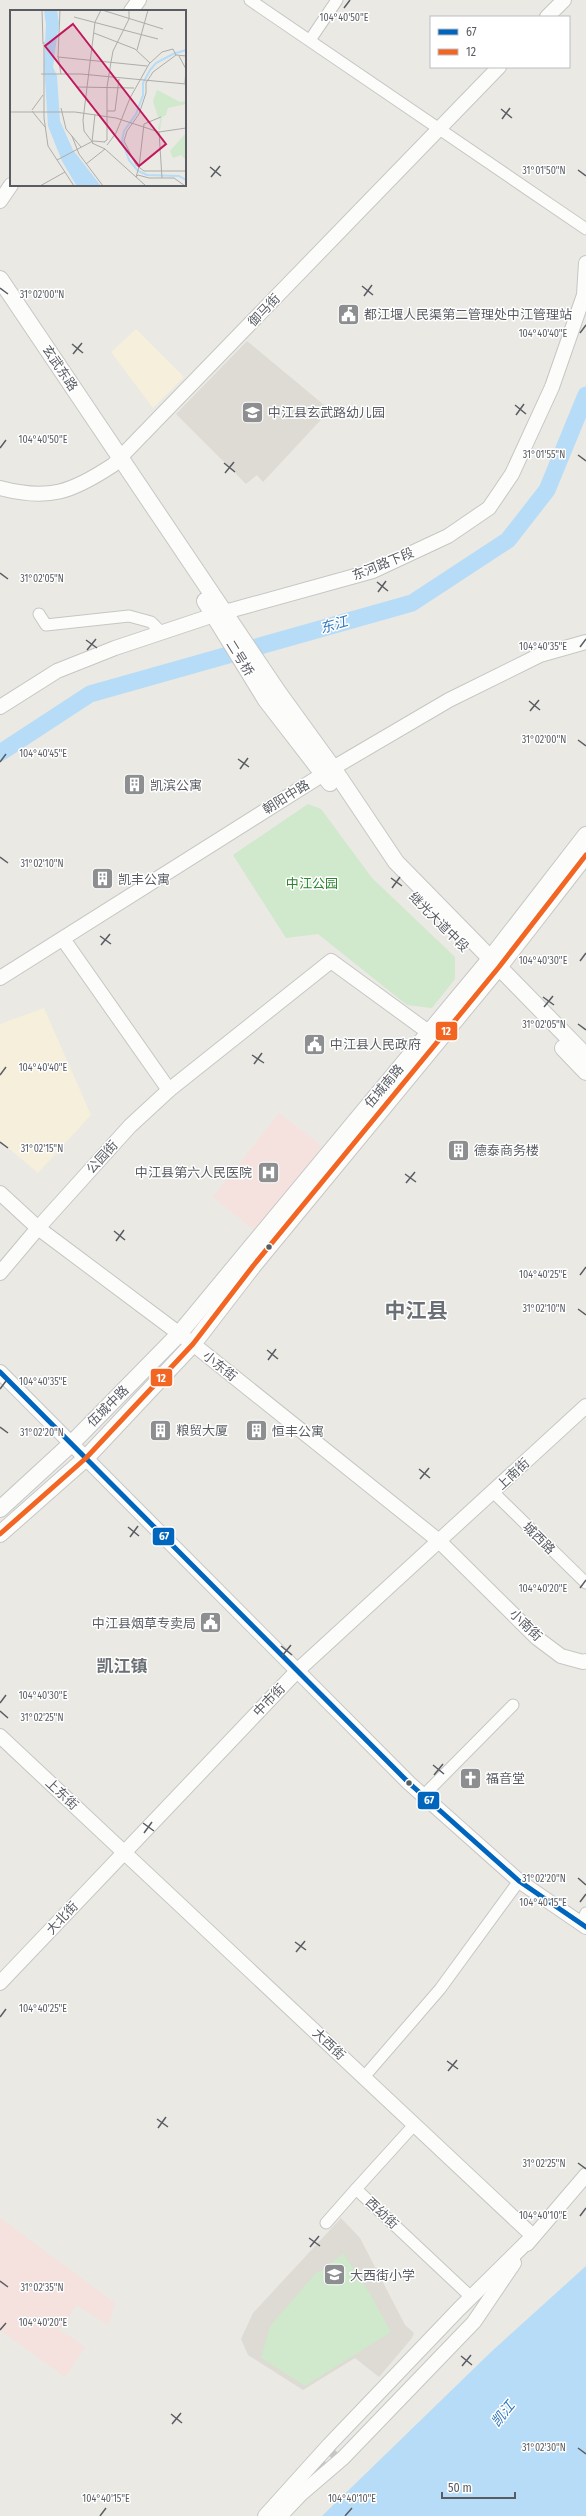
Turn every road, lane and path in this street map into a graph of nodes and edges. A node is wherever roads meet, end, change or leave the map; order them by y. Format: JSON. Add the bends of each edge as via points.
{"nodes":[{"id":1,"x":139,"y":0,"type":"edge"},
{"id":2,"x":250,"y":0,"type":"edge"},
{"id":3,"x":337,"y":0,"type":"edge"},
{"id":4,"x":564,"y":0,"type":"edge"},
{"id":5,"x":132,"y":10,"type":"edge"},
{"id":6,"x":548,"y":16,"type":"edge"},
{"id":7,"x":310,"y":40,"type":"junction"},
{"id":8,"x":498,"y":68,"type":"edge"},
{"id":9,"x":439,"y":128,"type":"junction"},
{"id":10,"x":10,"y":186,"type":"edge"},
{"id":11,"x":0,"y":201,"type":"edge"},
{"id":12,"x":586,"y":229,"type":"edge"},
{"id":13,"x":586,"y":263,"type":"edge"},
{"id":14,"x":0,"y":279,"type":"edge"},
{"id":15,"x":0,"y":297,"type":"edge"},
{"id":16,"x":116,"y":462,"type":"junction"},
{"id":17,"x":0,"y":488,"type":"edge"},
{"id":18,"x":39,"y":614,"type":"dead end"},
{"id":19,"x":220,"y":614,"type":"junction"},
{"id":20,"x":161,"y":632,"type":"junction"},
{"id":21,"x":586,"y":642,"type":"edge"},
{"id":22,"x":272,"y":696,"type":"joint"},
{"id":23,"x":0,"y":707,"type":"edge"},
{"id":24,"x":328,"y":771,"type":"junction"},
{"id":25,"x":586,"y":835,"type":"edge"},
{"id":26,"x":586,"y":854,"type":"edge"},
{"id":27,"x":63,"y":939,"type":"junction"},
{"id":28,"x":491,"y":967,"type":"junction"},
{"id":29,"x":0,"y":978,"type":"edge"},
{"id":30,"x":433,"y":1036,"type":"junction"},
{"id":31,"x":586,"y":1056,"type":"edge"},
{"id":32,"x":586,"y":1072,"type":"edge"},
{"id":33,"x":169,"y":1090,"type":"junction"},
{"id":34,"x":0,"y":1193,"type":"edge"},
{"id":35,"x":38,"y":1228,"type":"junction"},
{"id":36,"x":0,"y":1273,"type":"edge"},
{"id":37,"x":179,"y":1334,"type":"junction"},
{"id":38,"x":193,"y":1344,"type":"junction"},
{"id":39,"x":0,"y":1372,"type":"edge"},
{"id":40,"x":586,"y":1406,"type":"edge"},
{"id":41,"x":72,"y":1444,"type":"junction"},
{"id":42,"x":86,"y":1458,"type":"junction"},
{"id":43,"x":493,"y":1492,"type":"junction"},
{"id":44,"x":0,"y":1509,"type":"edge"},
{"id":45,"x":0,"y":1534,"type":"edge"},
{"id":46,"x":439,"y":1541,"type":"junction"},
{"id":47,"x":586,"y":1583,"type":"edge"},
{"id":48,"x":586,"y":1661,"type":"edge"},
{"id":49,"x":298,"y":1670,"type":"junction"},
{"id":50,"x":513,"y":1705,"type":"dead end"},
{"id":51,"x":0,"y":1736,"type":"edge"},
{"id":52,"x":423,"y":1796,"type":"junction"},
{"id":53,"x":124,"y":1852,"type":"junction"},
{"id":54,"x":519,"y":1881,"type":"junction"},
{"id":55,"x":585,"y":1921,"type":"edge"},
{"id":56,"x":0,"y":1983,"type":"edge"},
{"id":57,"x":364,"y":2077,"type":"junction"},
{"id":58,"x":414,"y":2125,"type":"junction"},
{"id":59,"x":586,"y":2175,"type":"edge"},
{"id":60,"x":356,"y":2189,"type":"junction"},
{"id":61,"x":326,"y":2223,"type":"dead end"},
{"id":62,"x":533,"y":2236,"type":"junction"},
{"id":63,"x":471,"y":2296,"type":"junction"},
{"id":64,"x":336,"y":2451,"type":"tunnel mouth"},
{"id":65,"x":265,"y":2516,"type":"edge"},
{"id":66,"x":280,"y":2516,"type":"edge"}],
"edges":[{"from":1,"to":5,"type":"street"},
{"from":2,"to":7,"type":"street"},
{"from":3,"to":7,"type":"street"},
{"from":4,"to":6,"type":"street"},
{"from":7,"to":9,"type":"street"},
{"from":8,"to":9,"type":"street","name":"御马街"},
{"from":9,"to":12,"type":"street"},
{"from":9,"to":16,"type":"street","name":"御马街"},
{"from":10,"to":11,"type":"street"},
{"from":13,"to":19,"type":"street","name":"东河路下段","via":[[584,295],[552,387],[512,474],[489,508],[448,536],[373,571]]},
{"from":14,"to":16,"type":"main road","name":"玄武东路"},
{"from":15,"to":16,"type":"main road","name":"玄武东路"},
{"from":16,"to":17,"type":"street","name":"御马街","via":[[86,483],[63,492],[26,495]]},
{"from":16,"to":19,"type":"main road","name":"二号桥"},
{"from":18,"to":20,"type":"street","via":[[46,625],[129,616],[151,622]]},
{"from":19,"to":20,"type":"street","name":"东河路下段"},
{"from":19,"to":22,"type":"main road","name":"二号桥"},
{"from":20,"to":23,"type":"street","name":"东河路下段","via":[[57,671]]},
{"from":21,"to":24,"type":"street","name":"朝阳中路","via":[[540,655],[463,693]]},
{"from":22,"to":24,"type":"main road","name":"继光大道中段"},
{"from":24,"to":27,"type":"street","name":"朝阳中路"},
{"from":24,"to":28,"type":"main road","name":"继光大道中段","via":[[396,862]]},
{"from":25,"to":28,"type":"main road","name":"伍城南路"},
{"from":26,"to":28,"type":"main road","name":"伍城南路"},
{"from":27,"to":29,"type":"street","name":"朝阳中路"},
{"from":27,"to":33,"type":"street"},
{"from":28,"to":30,"type":"main road","name":"伍城南路"},
{"from":28,"to":31,"type":"main road","name":"继光大道中段"},
{"from":28,"to":32,"type":"main road","name":"继光大道中段"},
{"from":30,"to":33,"type":"street","name":"公园街","via":[[331,962]]},
{"from":30,"to":37,"type":"main road","name":"伍城南路"},
{"from":30,"to":38,"type":"main road","name":"伍城南路"},
{"from":33,"to":35,"type":"street","name":"公园街","via":[[130,1126]]},
{"from":34,"to":35,"type":"street","name":"小东街"},
{"from":35,"to":36,"type":"street","name":"公园街"},
{"from":35,"to":37,"type":"street","name":"小东街"},
{"from":37,"to":38,"type":"street","name":"小东街"},
{"from":37,"to":41,"type":"main road","name":"伍城中路"},
{"from":38,"to":42,"type":"main road","name":"伍城中路"},
{"from":38,"to":46,"type":"street","name":"小东街"},
{"from":39,"to":41,"type":"street"},
{"from":40,"to":43,"type":"street","name":"上南街"},
{"from":41,"to":42,"type":"street"},
{"from":41,"to":44,"type":"main road","name":"伍城中路"},
{"from":42,"to":45,"type":"main road","name":"伍城中路"},
{"from":42,"to":49,"type":"street"},
{"from":43,"to":46,"type":"street","name":"上南街"},
{"from":43,"to":47,"type":"street","name":"城西路"},
{"from":46,"to":48,"type":"street","name":"小南街","via":[[537,1638],[561,1656]]},
{"from":46,"to":49,"type":"street","name":"中市街"},
{"from":49,"to":52,"type":"street"},
{"from":49,"to":53,"type":"street","name":"中市街"},
{"from":50,"to":52,"type":"street"},
{"from":51,"to":53,"type":"street","name":"上东街"},
{"from":52,"to":54,"type":"street"},
{"from":53,"to":56,"type":"street","name":"大北街"},
{"from":53,"to":57,"type":"street","name":"大西街"},
{"from":54,"to":55,"type":"street"},
{"from":54,"to":57,"type":"street","via":[[440,1989]]},
{"from":57,"to":58,"type":"street","name":"大西街"},
{"from":58,"to":60,"type":"street","name":"西幼街"},
{"from":58,"to":62,"type":"street","name":"大西街"},
{"from":59,"to":62,"type":"street"},
{"from":60,"to":61,"type":"street"},
{"from":60,"to":63,"type":"street","name":"西幼街"},
{"from":62,"to":63,"type":"street"},
{"from":62,"to":64,"type":"street","via":[[466,2315]]},
{"from":62,"to":66,"type":"street","via":[[474,2322],[343,2458]]},
{"from":63,"to":65,"type":"street","via":[[328,2445]]}]}
